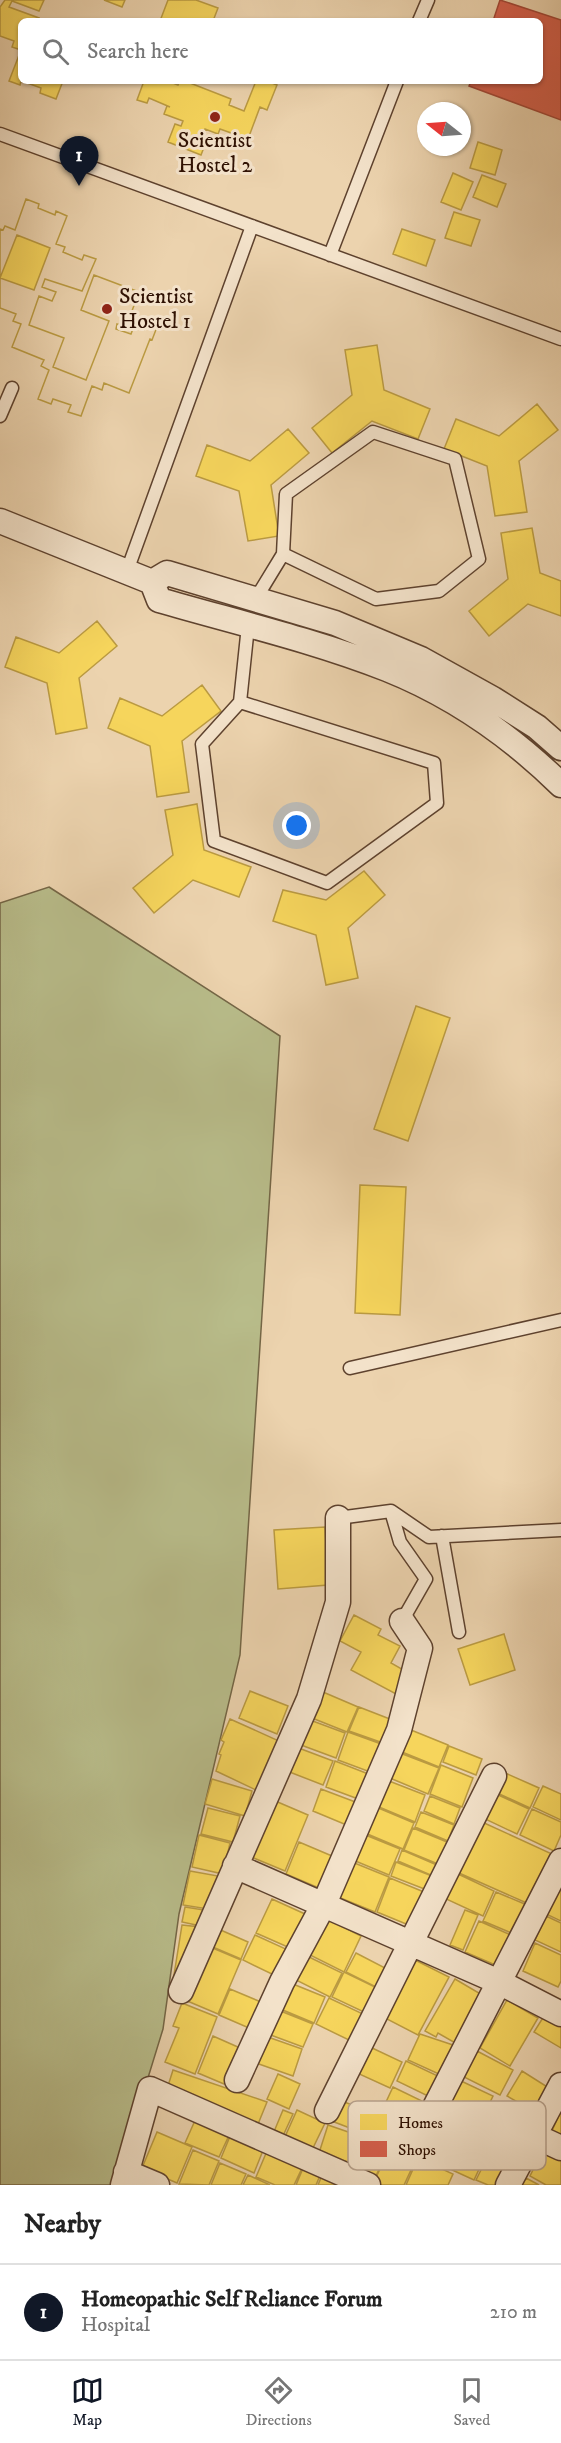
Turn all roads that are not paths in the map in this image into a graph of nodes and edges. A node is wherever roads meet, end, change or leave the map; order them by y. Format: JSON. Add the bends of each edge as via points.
{"nodes":[{"id":1,"x":428,"y":0,"type":"edge"},
{"id":2,"x":421,"y":18,"type":"edge"},
{"id":3,"x":395,"y":84,"type":"edge"},
{"id":4,"x":0,"y":134,"type":"edge"},
{"id":5,"x":252,"y":226,"type":"junction"},
{"id":6,"x":330,"y":255,"type":"junction"},
{"id":7,"x":561,"y":339,"type":"edge"},
{"id":8,"x":12,"y":388,"type":"dead end"},
{"id":9,"x":0,"y":416,"type":"edge"},
{"id":10,"x":0,"y":521,"type":"edge"},
{"id":11,"x":283,"y":554,"type":"junction"},
{"id":12,"x":127,"y":571,"type":"junction"},
{"id":13,"x":152,"y":582,"type":"junction"},
{"id":14,"x":255,"y":600,"type":"junction"},
{"id":15,"x":248,"y":626,"type":"junction"},
{"id":16,"x":240,"y":702,"type":"junction"},
{"id":17,"x":561,"y":748,"type":"edge"},
{"id":18,"x":561,"y":785,"type":"edge"},
{"id":19,"x":561,"y":1320,"type":"edge"},
{"id":20,"x":350,"y":1368,"type":"dead end"},
{"id":21,"x":391,"y":1511,"type":"junction"},
{"id":22,"x":338,"y":1518,"type":"joint"},
{"id":23,"x":561,"y":1530,"type":"edge"},
{"id":24,"x":442,"y":1536,"type":"junction"},
{"id":25,"x":402,"y":1622,"type":"joint"},
{"id":26,"x":459,"y":1632,"type":"dead end"},
{"id":27,"x":494,"y":1776,"type":"dead end"},
{"id":28,"x":561,"y":1861,"type":"edge"},
{"id":29,"x":235,"y":1866,"type":"junction"},
{"id":30,"x":324,"y":1904,"type":"junction"},
{"id":31,"x":411,"y":1942,"type":"junction"},
{"id":32,"x":499,"y":1982,"type":"junction"},
{"id":33,"x":181,"y":1991,"type":"dead end"},
{"id":34,"x":561,"y":2014,"type":"edge"},
{"id":35,"x":237,"y":2080,"type":"dead end"},
{"id":36,"x":561,"y":2085,"type":"edge"},
{"id":37,"x":438,"y":2101,"type":"edge"},
{"id":38,"x":327,"y":2111,"type":"dead end"},
{"id":39,"x":546,"y":2114,"type":"edge"},
{"id":40,"x":546,"y":2141,"type":"edge"},
{"id":41,"x":561,"y":2148,"type":"edge"},
{"id":42,"x":516,"y":2170,"type":"edge"},
{"id":43,"x":124,"y":2179,"type":"edge"},
{"id":44,"x":354,"y":2182,"type":"edge"},
{"id":45,"x":158,"y":2185,"type":"edge"},
{"id":46,"x":508,"y":2185,"type":"edge"}],
"edges":[{"from":1,"to":2,"type":"lane"},
{"from":3,"to":6,"type":"lane"},
{"from":4,"to":5,"type":"lane"},
{"from":5,"to":6,"type":"lane"},
{"from":5,"to":12,"type":"lane"},
{"from":6,"to":7,"type":"lane"},
{"from":8,"to":9,"type":"lane"},
{"from":10,"to":12,"type":"street"},
{"from":11,"to":11,"type":"lane","via":[[376,599],[439,591],[479,559],[455,459],[374,432],[286,494]]},
{"from":11,"to":14,"type":"lane"},
{"from":12,"to":13,"type":"street"},
{"from":13,"to":14,"type":"street","via":[[167,573]]},
{"from":13,"to":15,"type":"street","via":[[159,600]]},
{"from":14,"to":15,"type":"street"},
{"from":14,"to":17,"type":"street","via":[[335,623],[421,659],[493,699],[537,727]]},
{"from":15,"to":16,"type":"lane"},
{"from":15,"to":18,"type":"street","via":[[386,669],[448,699],[512,741]]},
{"from":16,"to":16,"type":"lane","via":[[434,764],[437,803],[327,883],[214,841],[202,744]]},
{"from":19,"to":20,"type":"lane"},
{"from":21,"to":22,"type":"lane"},
{"from":21,"to":24,"type":"lane","via":[[429,1537]]},
{"from":21,"to":25,"type":"lane","via":[[400,1542],[426,1579]]},
{"from":22,"to":29,"type":"street","via":[[338,1602],[309,1699]]},
{"from":23,"to":24,"type":"lane"},
{"from":24,"to":26,"type":"lane"},
{"from":25,"to":30,"type":"street","via":[[420,1648],[399,1730]]},
{"from":27,"to":31,"type":"street"},
{"from":28,"to":32,"type":"street"},
{"from":29,"to":30,"type":"street"},
{"from":29,"to":33,"type":"street"},
{"from":30,"to":31,"type":"street"},
{"from":30,"to":35,"type":"street","via":[[282,1982]]},
{"from":31,"to":32,"type":"street"},
{"from":31,"to":38,"type":"street"},
{"from":32,"to":34,"type":"street"},
{"from":32,"to":37,"type":"street"},
{"from":36,"to":39,"type":"street"},
{"from":40,"to":41,"type":"street"},
{"from":42,"to":46,"type":"street"},
{"from":43,"to":44,"type":"street","via":[[150,2089]]},
{"from":43,"to":45,"type":"street"}]}
